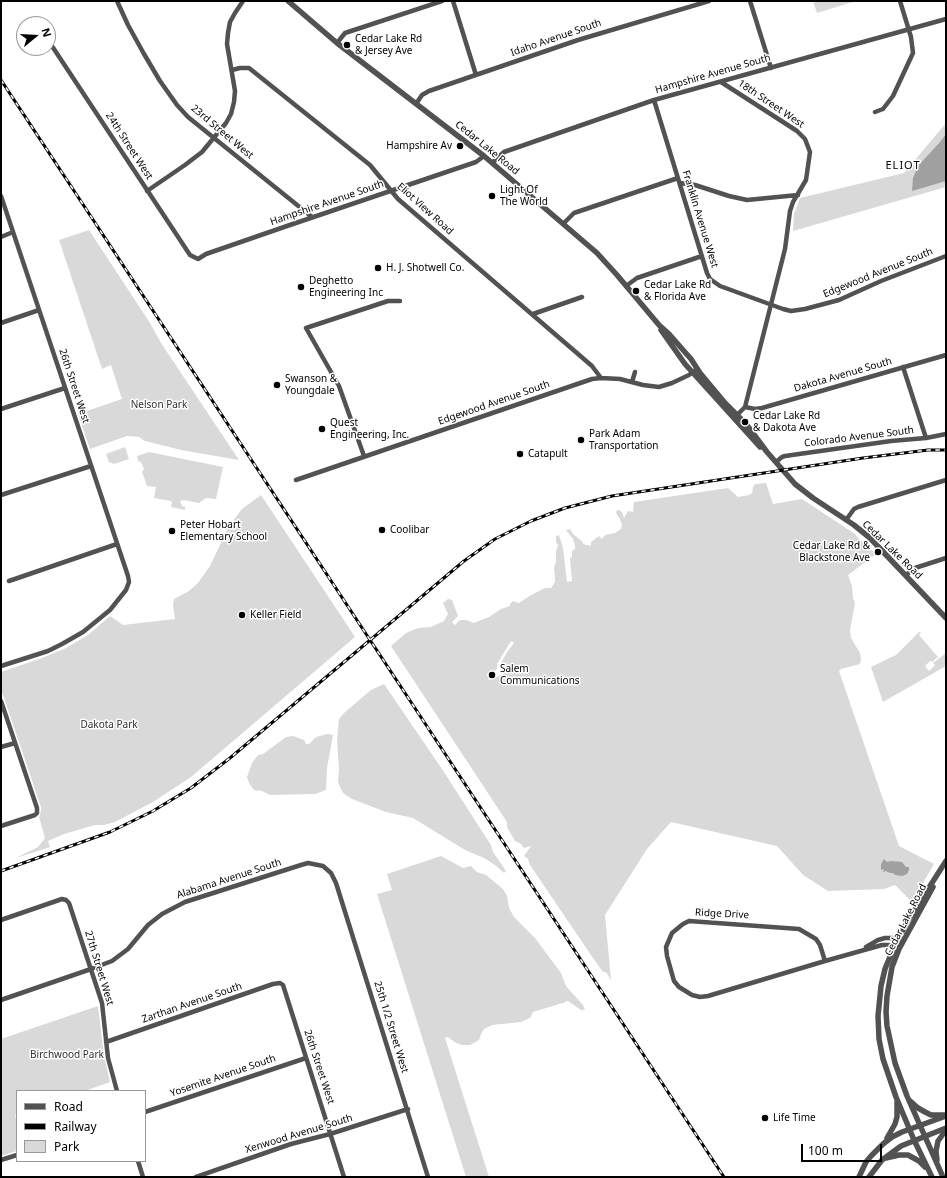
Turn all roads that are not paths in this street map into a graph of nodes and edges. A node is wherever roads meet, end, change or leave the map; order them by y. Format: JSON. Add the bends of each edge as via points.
{"nodes":[{"id":1,"x":118,"y":1,"type":"edge"},
{"id":2,"x":243,"y":1,"type":"edge"},
{"id":3,"x":288,"y":1,"type":"edge"},
{"id":4,"x":442,"y":1,"type":"edge"},
{"id":5,"x":453,"y":1,"type":"edge"},
{"id":6,"x":709,"y":1,"type":"edge"},
{"id":7,"x":750,"y":1,"type":"edge"},
{"id":8,"x":900,"y":1,"type":"edge"},
{"id":9,"x":946,"y":19,"type":"edge"},
{"id":10,"x":909,"y":29,"type":"junction"},
{"id":11,"x":337,"y":43,"type":"junction"},
{"id":12,"x":56,"y":52,"type":"edge"},
{"id":13,"x":771,"y":68,"type":"junction"},
{"id":14,"x":232,"y":70,"type":"junction"},
{"id":15,"x":476,"y":75,"type":"junction"},
{"id":16,"x":720,"y":82,"type":"junction"},
{"id":17,"x":654,"y":100,"type":"junction"},
{"id":18,"x":416,"y":104,"type":"junction"},
{"id":19,"x":876,"y":112,"type":"dead end"},
{"id":20,"x":214,"y":138,"type":"junction"},
{"id":21,"x":484,"y":156,"type":"junction"},
{"id":22,"x":492,"y":163,"type":"junction"},
{"id":23,"x":679,"y":181,"type":"junction"},
{"id":24,"x":147,"y":191,"type":"junction"},
{"id":25,"x":390,"y":191,"type":"junction"},
{"id":26,"x":798,"y":195,"type":"junction"},
{"id":27,"x":1,"y":196,"type":"edge"},
{"id":28,"x":312,"y":217,"type":"junction"},
{"id":29,"x":564,"y":223,"type":"junction"},
{"id":30,"x":13,"y":232,"type":"junction"},
{"id":31,"x":1,"y":236,"type":"edge"},
{"id":32,"x":702,"y":256,"type":"junction"},
{"id":33,"x":946,"y":256,"type":"edge"},
{"id":34,"x":198,"y":259,"type":"joint"},
{"id":35,"x":626,"y":286,"type":"junction"},
{"id":36,"x":582,"y":297,"type":"dead end"},
{"id":37,"x":400,"y":301,"type":"dead end"},
{"id":38,"x":770,"y":305,"type":"junction"},
{"id":39,"x":39,"y":310,"type":"junction"},
{"id":40,"x":533,"y":314,"type":"junction"},
{"id":41,"x":1,"y":323,"type":"edge"},
{"id":42,"x":946,"y":355,"type":"edge"},
{"id":43,"x":903,"y":368,"type":"junction"},
{"id":44,"x":695,"y":370,"type":"junction"},
{"id":45,"x":635,"y":372,"type":"dead end"},
{"id":46,"x":601,"y":378,"type":"junction"},
{"id":47,"x":632,"y":382,"type":"junction"},
{"id":48,"x":65,"y":388,"type":"junction"},
{"id":49,"x":745,"y":408,"type":"junction"},
{"id":50,"x":1,"y":409,"type":"edge"},
{"id":51,"x":735,"y":417,"type":"junction"},
{"id":52,"x":946,"y":434,"type":"edge"},
{"id":53,"x":926,"y":438,"type":"junction"},
{"id":54,"x":364,"y":456,"type":"junction"},
{"id":55,"x":776,"y":462,"type":"junction"},
{"id":56,"x":91,"y":466,"type":"junction"},
{"id":57,"x":296,"y":480,"type":"dead end"},
{"id":58,"x":946,"y":480,"type":"edge"},
{"id":59,"x":1,"y":495,"type":"edge"},
{"id":60,"x":846,"y":520,"type":"junction"},
{"id":61,"x":117,"y":544,"type":"junction"},
{"id":62,"x":946,"y":558,"type":"edge"},
{"id":63,"x":906,"y":575,"type":"junction"},
{"id":64,"x":9,"y":581,"type":"dead end"},
{"id":65,"x":946,"y":618,"type":"edge"},
{"id":66,"x":1,"y":666,"type":"edge"},
{"id":67,"x":1,"y":702,"type":"edge"},
{"id":68,"x":15,"y":743,"type":"junction"},
{"id":69,"x":1,"y":747,"type":"edge"},
{"id":70,"x":1,"y":826,"type":"edge"},
{"id":71,"x":946,"y":861,"type":"edge"},
{"id":72,"x":938,"y":875,"type":"junction"},
{"id":73,"x":336,"y":883,"type":"joint"},
{"id":74,"x":1,"y":920,"type":"edge"},
{"id":75,"x":897,"y":940,"type":"junction"},
{"id":76,"x":903,"y":943,"type":"junction"},
{"id":77,"x":897,"y":948,"type":"junction"},
{"id":78,"x":863,"y":949,"type":"junction"},
{"id":79,"x":824,"y":961,"type":"junction"},
{"id":80,"x":91,"y":969,"type":"junction"},
{"id":81,"x":283,"y":985,"type":"joint"},
{"id":82,"x":1,"y":1000,"type":"edge"},
{"id":83,"x":106,"y":1042,"type":"junction"},
{"id":84,"x":306,"y":1058,"type":"junction"},
{"id":85,"x":117,"y":1090,"type":"edge"},
{"id":86,"x":907,"y":1096,"type":"junction"},
{"id":87,"x":896,"y":1097,"type":"junction"},
{"id":88,"x":408,"y":1109,"type":"junction"},
{"id":89,"x":146,"y":1112,"type":"edge"},
{"id":90,"x":946,"y":1116,"type":"edge"},
{"id":91,"x":920,"y":1126,"type":"junction"},
{"id":92,"x":946,"y":1129,"type":"edge"},
{"id":93,"x":910,"y":1130,"type":"junction"},
{"id":94,"x":330,"y":1134,"type":"junction"},
{"id":95,"x":924,"y":1136,"type":"junction"},
{"id":96,"x":914,"y":1140,"type":"junction"},
{"id":97,"x":883,"y":1144,"type":"junction"},
{"id":98,"x":16,"y":1155,"type":"edge"},
{"id":99,"x":1,"y":1160,"type":"edge"},
{"id":100,"x":882,"y":1160,"type":"junction"},
{"id":101,"x":138,"y":1162,"type":"edge"},
{"id":102,"x":938,"y":1168,"type":"junction"},
{"id":103,"x":928,"y":1170,"type":"junction"},
{"id":104,"x":143,"y":1177,"type":"edge"},
{"id":105,"x":196,"y":1177,"type":"edge"},
{"id":106,"x":344,"y":1177,"type":"edge"},
{"id":107,"x":428,"y":1177,"type":"edge"},
{"id":108,"x":858,"y":1177,"type":"edge"},
{"id":109,"x":869,"y":1177,"type":"edge"},
{"id":110,"x":932,"y":1177,"type":"edge"},
{"id":111,"x":943,"y":1177,"type":"edge"}],
"edges":[{"from":1,"to":20,"type":"street","name":"23rd Street West","via":[[136,41],[169,96],[188,117]]},
{"from":2,"to":14,"type":"street","via":[[232,17],[228,33],[227,44]]},
{"from":3,"to":11,"type":"street","name":"Cedar Lake Road"},
{"from":4,"to":11,"type":"street","via":[[345,33]]},
{"from":5,"to":15,"type":"street"},
{"from":6,"to":15,"type":"street","name":"Idaho Avenue South","via":[[585,38]]},
{"from":7,"to":13,"type":"street"},
{"from":8,"to":10,"type":"street"},
{"from":9,"to":10,"type":"street","name":"Hampshire Avenue South"},
{"from":10,"to":13,"type":"street","name":"Hampshire Avenue South"},
{"from":10,"to":19,"type":"street","via":[[913,46],[911,61],[893,96]]},
{"from":11,"to":18,"type":"street","name":"Cedar Lake Road"},
{"from":12,"to":24,"type":"street","name":"24th Street West"},
{"from":13,"to":16,"type":"street","name":"Hampshire Avenue South"},
{"from":14,"to":20,"type":"street","via":[[235,91],[231,114]]},
{"from":14,"to":25,"type":"street","name":"Eliot View Road","via":[[249,68],[370,165]]},
{"from":15,"to":18,"type":"street","name":"Idaho Avenue South","via":[[425,93]]},
{"from":16,"to":17,"type":"street","name":"Hampshire Avenue South"},
{"from":16,"to":26,"type":"street","name":"18th Street West","via":[[797,131],[805,139],[810,160],[806,180]]},
{"from":17,"to":22,"type":"street","name":"Hampshire Avenue South","via":[[504,152]]},
{"from":17,"to":23,"type":"street","name":"Franklin Avenue West"},
{"from":18,"to":21,"type":"street","name":"Cedar Lake Road"},
{"from":20,"to":24,"type":"street","via":[[194,159]]},
{"from":20,"to":28,"type":"street","name":"23rd Street West"},
{"from":21,"to":22,"type":"street","name":"Cedar Lake Road"},
{"from":21,"to":25,"type":"street","name":"Hampshire Avenue South","via":[[476,162]]},
{"from":22,"to":29,"type":"street","name":"Cedar Lake Road"},
{"from":23,"to":26,"type":"street","via":[[747,200]]},
{"from":23,"to":29,"type":"street","via":[[574,214]]},
{"from":23,"to":32,"type":"street","name":"Franklin Avenue West"},
{"from":24,"to":34,"type":"street","name":"24th Street West","via":[[190,255]]},
{"from":25,"to":28,"type":"street","name":"Hampshire Avenue South"},
{"from":25,"to":40,"type":"street","name":"Eliot View Road"},
{"from":26,"to":38,"type":"street","name":"18th Street West","via":[[790,211],[788,236]]},
{"from":27,"to":30,"type":"street","name":"26th Street West"},
{"from":28,"to":34,"type":"street","name":"Hampshire Avenue South"},
{"from":29,"to":35,"type":"street","name":"Cedar Lake Road","via":[[597,253]]},
{"from":30,"to":31,"type":"street"},
{"from":30,"to":39,"type":"street","name":"26th Street West"},
{"from":32,"to":35,"type":"street","via":[[637,278]]},
{"from":32,"to":38,"type":"street","name":"Franklin Avenue West","via":[[707,273],[715,283]]},
{"from":33,"to":38,"type":"street","name":"Edgewood Avenue South","via":[[825,305],[791,311]]},
{"from":35,"to":44,"type":"street","name":"Cedar Lake Road","via":[[691,359]]},
{"from":36,"to":40,"type":"street"},
{"from":37,"to":54,"type":"street","via":[[388,301],[306,328],[339,386]]},
{"from":38,"to":49,"type":"street"},
{"from":39,"to":41,"type":"street"},
{"from":39,"to":48,"type":"street","name":"26th Street West"},
{"from":40,"to":46,"type":"street","name":"Eliot View Road","via":[[592,366]]},
{"from":42,"to":43,"type":"street","name":"Dakota Avenue South"},
{"from":43,"to":49,"type":"street","name":"Dakota Avenue South","via":[[762,408]]},
{"from":43,"to":53,"type":"street"},
{"from":44,"to":47,"type":"street","name":"Edgewood Avenue South","via":[[664,386]]},
{"from":44,"to":51,"type":"street","name":"Cedar Lake Road","via":[[725,402]]},
{"from":45,"to":47,"type":"street"},
{"from":46,"to":47,"type":"street","name":"Edgewood Avenue South"},
{"from":46,"to":54,"type":"street","name":"Edgewood Avenue South"},
{"from":48,"to":50,"type":"street"},
{"from":48,"to":56,"type":"street","name":"26th Street West"},
{"from":49,"to":51,"type":"street"},
{"from":51,"to":55,"type":"street","name":"Cedar Lake Road","via":[[746,424]]},
{"from":52,"to":53,"type":"street","name":"Colorado Avenue South"},
{"from":53,"to":55,"type":"street","name":"Colorado Avenue South","via":[[785,456]]},
{"from":54,"to":57,"type":"street","name":"Edgewood Avenue South"},
{"from":55,"to":60,"type":"street","name":"Cedar Lake Road","via":[[803,491]]},
{"from":56,"to":59,"type":"street"},
{"from":56,"to":61,"type":"street","name":"26th Street West"},
{"from":58,"to":60,"type":"street","via":[[858,507]]},
{"from":60,"to":63,"type":"street","name":"Cedar Lake Road","via":[[870,538]]},
{"from":61,"to":64,"type":"street"},
{"from":61,"to":66,"type":"street","name":"26th Street West","via":[[129,582],[126,590],[110,610],[83,632],[62,644]]},
{"from":62,"to":63,"type":"street","via":[[915,568]]},
{"from":63,"to":65,"type":"street","name":"Cedar Lake Road"},
{"from":67,"to":68,"type":"street"},
{"from":68,"to":69,"type":"street"},
{"from":68,"to":70,"type":"street","via":[[37,813]]},
{"from":71,"to":72,"type":"street","name":"Cedar Lake Road"},
{"from":72,"to":75,"type":"street","name":"Cedar Lake Road"},
{"from":72,"to":76,"type":"street","name":"Cedar Lake Road"},
{"from":73,"to":80,"type":"street","name":"Alabama Avenue South","via":[[331,873],[323,866],[308,863],[185,902],[162,914],[112,961]]},
{"from":73,"to":88,"type":"street","name":"25th 1/2 Street West"},
{"from":74,"to":80,"type":"street","name":"27th Street West","via":[[62,899],[66,900]]},
{"from":75,"to":76,"type":"street","name":"Ridge Drive"},
{"from":75,"to":77,"type":"street","name":"Cedar Lake Road"},
{"from":75,"to":78,"type":"street","name":"Ridge Drive","via":[[878,940]]},
{"from":76,"to":77,"type":"street","name":"Cedar Lake Road"},
{"from":77,"to":78,"type":"street","name":"Ridge Drive","via":[[882,944]]},
{"from":77,"to":86,"type":"street","name":"Cedar Lake Road","via":[[886,996],[886,1026],[895,1063]]},
{"from":77,"to":87,"type":"street","name":"Cedar Lake Road","via":[[885,970],[881,986],[878,1026],[880,1047]]},
{"from":78,"to":79,"type":"street","name":"Ridge Drive"},
{"from":79,"to":79,"type":"street","name":"Ridge Drive","via":[[816,939],[807,932],[790,928],[689,922],[672,933],[666,948],[672,973],[679,987],[700,997]]},
{"from":80,"to":82,"type":"street","name":"Alabama Avenue South"},
{"from":80,"to":83,"type":"street","name":"27th Street West","via":[[102,1003]]},
{"from":81,"to":83,"type":"street","name":"Zarthan Avenue South","via":[[274,984]]},
{"from":81,"to":84,"type":"street","name":"26th Street West"},
{"from":83,"to":85,"type":"street","name":"27th Street West"},
{"from":84,"to":89,"type":"street","name":"Yosemite Avenue South"},
{"from":84,"to":94,"type":"street","name":"26th Street West"},
{"from":86,"to":90,"type":"street","via":[[925,1112]]},
{"from":86,"to":91,"type":"street","name":"Cedar Lake Road"},
{"from":87,"to":93,"type":"street","name":"Cedar Lake Road"},
{"from":87,"to":97,"type":"street","via":[[897,1117]]},
{"from":88,"to":94,"type":"street","name":"Xenwood Avenue South"},
{"from":88,"to":107,"type":"street","name":"25th 1/2 Street West"},
{"from":90,"to":91,"type":"street"},
{"from":91,"to":93,"type":"street"},
{"from":91,"to":95,"type":"street","name":"Cedar Lake Road"},
{"from":92,"to":95,"type":"street"},
{"from":92,"to":102,"type":"street","via":[[939,1139],[936,1151]]},
{"from":93,"to":96,"type":"street","name":"Cedar Lake Road"},
{"from":93,"to":97,"type":"street","via":[[892,1137]]},
{"from":94,"to":105,"type":"street","name":"Xenwood Avenue South","via":[[291,1144]]},
{"from":94,"to":106,"type":"street","name":"26th Street West"},
{"from":95,"to":96,"type":"street"},
{"from":95,"to":102,"type":"street","name":"Cedar Lake Road"},
{"from":96,"to":100,"type":"street"},
{"from":96,"to":103,"type":"street","name":"Cedar Lake Road"},
{"from":97,"to":108,"type":"street","via":[[866,1162]]},
{"from":98,"to":99,"type":"street"},
{"from":100,"to":103,"type":"street","via":[[895,1155],[908,1155],[920,1161]]},
{"from":100,"to":109,"type":"street"},
{"from":101,"to":104,"type":"street"},
{"from":102,"to":111,"type":"street","name":"Cedar Lake Road"},
{"from":103,"to":110,"type":"street","name":"Cedar Lake Road"}]}
